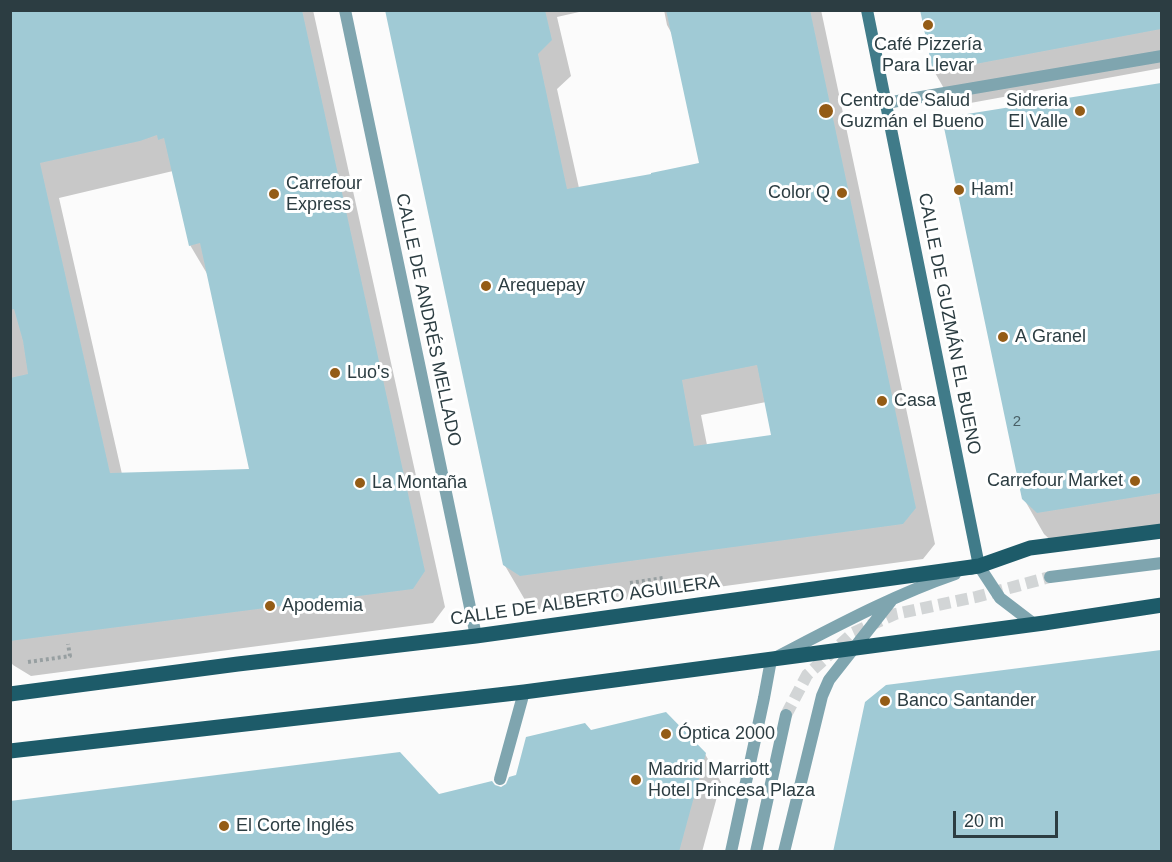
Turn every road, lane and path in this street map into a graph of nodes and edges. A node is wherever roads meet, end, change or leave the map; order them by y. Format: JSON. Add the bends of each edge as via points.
{"nodes":[{"id":1,"x":345,"y":10,"type":"edge"},
{"id":2,"x":867,"y":10,"type":"edge"},
{"id":3,"x":1161,"y":56,"type":"edge"},
{"id":4,"x":886,"y":103,"type":"junction"},
{"id":5,"x":1161,"y":531,"type":"edge"},
{"id":6,"x":1161,"y":563,"type":"edge"},
{"id":7,"x":979,"y":566,"type":"junction"},
{"id":8,"x":1050,"y":577,"type":"tunnel mouth"},
{"id":9,"x":663,"y":578,"type":"dead end"},
{"id":10,"x":630,"y":583,"type":"dead end"},
{"id":11,"x":894,"y":598,"type":"junction"},
{"id":12,"x":1161,"y":605,"type":"edge"},
{"id":13,"x":1034,"y":624,"type":"junction"},
{"id":14,"x":476,"y":636,"type":"junction"},
{"id":15,"x":68,"y":644,"type":"dead end"},
{"id":16,"x":852,"y":649,"type":"junction"},
{"id":17,"x":771,"y":660,"type":"junction"},
{"id":18,"x":28,"y":662,"type":"dead end"},
{"id":19,"x":524,"y":692,"type":"junction"},
{"id":20,"x":10,"y":694,"type":"edge"},
{"id":21,"x":786,"y":715,"type":"tunnel mouth"},
{"id":22,"x":10,"y":751,"type":"edge"},
{"id":23,"x":500,"y":779,"type":"dead end"},
{"id":24,"x":731,"y":852,"type":"edge"},
{"id":25,"x":756,"y":852,"type":"edge"},
{"id":26,"x":784,"y":852,"type":"edge"}],
"edges":[{"from":1,"to":14,"type":"street","name":"CALLE DE ANDRÉS MELLADO"},
{"from":2,"to":4,"type":"street","name":"CALLE DE GUZMÁN EL BUENO"},
{"from":3,"to":4,"type":"street"},
{"from":4,"to":7,"type":"street","name":"CALLE DE GUZMÁN EL BUENO"},
{"from":5,"to":7,"type":"main road","name":"CALLE DE ALBERTO AGUILERA","via":[[1030,548]]},
{"from":6,"to":8,"type":"street"},
{"from":7,"to":11,"type":"street"},
{"from":7,"to":13,"type":"street","name":"CALLE DE GUZMÁN EL BUENO","via":[[1000,598]]},
{"from":7,"to":14,"type":"main road","name":"CALLE DE ALBERTO AGUILERA"},
{"from":9,"to":10,"type":"path"},
{"from":11,"to":16,"type":"street"},
{"from":11,"to":17,"type":"street"},
{"from":12,"to":13,"type":"main road"},
{"from":13,"to":16,"type":"main road"},
{"from":14,"to":20,"type":"main road","name":"CALLE DE ALBERTO AGUILERA"},
{"from":15,"to":18,"type":"path","via":[[70,656]]},
{"from":16,"to":17,"type":"main road"},
{"from":16,"to":26,"type":"street","via":[[822,696]]},
{"from":17,"to":19,"type":"main road"},
{"from":17,"to":24,"type":"street"},
{"from":19,"to":22,"type":"main road"},
{"from":19,"to":23,"type":"street"},
{"from":21,"to":25,"type":"street"}]}
